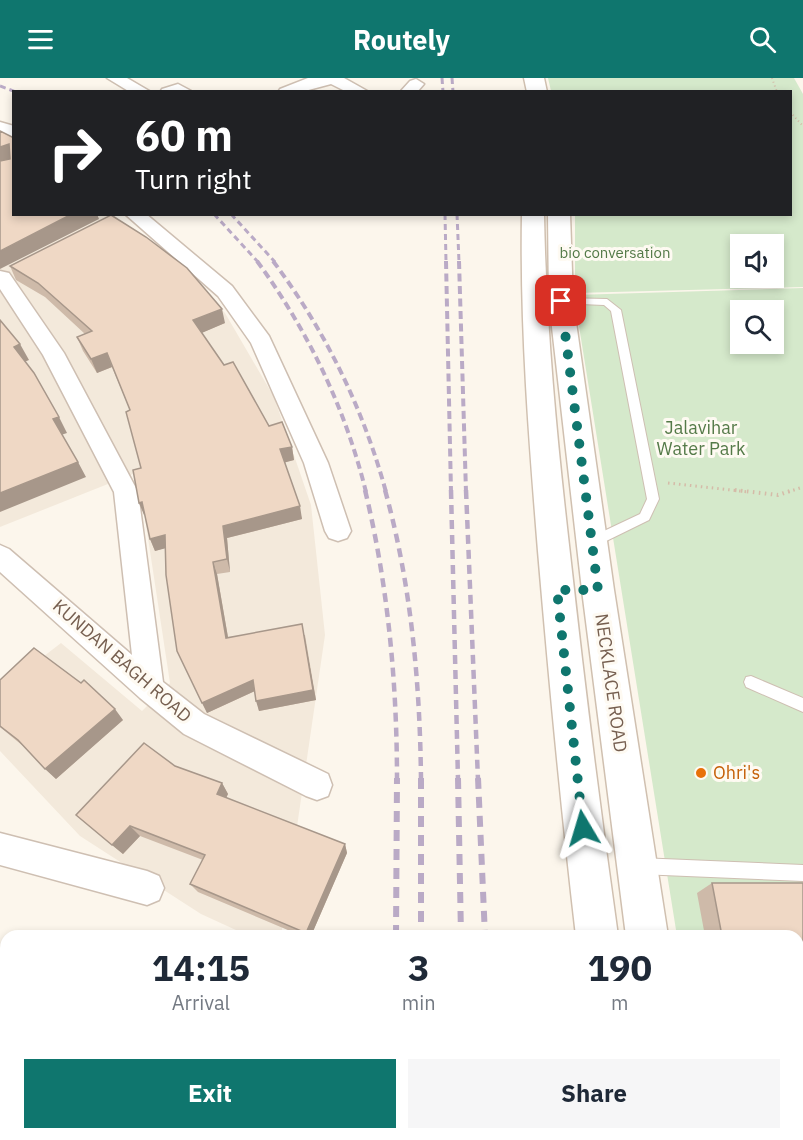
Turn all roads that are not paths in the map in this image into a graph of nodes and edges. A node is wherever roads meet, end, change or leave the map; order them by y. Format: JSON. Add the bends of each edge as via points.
{"nodes":[{"id":1,"x":115,"y":78,"type":"edge"},
{"id":2,"x":139,"y":90,"type":"edge"},
{"id":3,"x":290,"y":90,"type":"edge"},
{"id":4,"x":357,"y":90,"type":"edge"},
{"id":5,"x":127,"y":216,"type":"edge"},
{"id":6,"x":533,"y":216,"type":"edge"},
{"id":7,"x":559,"y":216,"type":"edge"},
{"id":8,"x":8,"y":274,"type":"edge"},
{"id":9,"x":561,"y":301,"type":"junction"},
{"id":10,"x":338,"y":531,"type":"dead end"},
{"id":11,"x":592,"y":543,"type":"junction"},
{"id":12,"x":0,"y":556,"type":"edge"},
{"id":13,"x":557,"y":590,"type":"junction"},
{"id":14,"x":598,"y":590,"type":"junction"},
{"id":15,"x":565,"y":677,"type":"junction"},
{"id":16,"x":610,"y":678,"type":"junction"},
{"id":17,"x":751,"y":682,"type":"dead end"},
{"id":18,"x":150,"y":689,"type":"junction"},
{"id":19,"x":803,"y":705,"type":"edge"},
{"id":20,"x":317,"y":784,"type":"dead end"},
{"id":21,"x":0,"y":849,"type":"edge"},
{"id":22,"x":637,"y":866,"type":"junction"},
{"id":23,"x":803,"y":873,"type":"edge"},
{"id":24,"x":147,"y":888,"type":"dead end"},
{"id":25,"x":596,"y":930,"type":"edge"},
{"id":26,"x":646,"y":930,"type":"edge"}],
"edges":[{"from":1,"to":2,"type":"street"},
{"from":3,"to":4,"type":"street","via":[[308,82],[333,79]]},
{"from":5,"to":10,"type":"street","via":[[225,291],[261,341],[316,463]]},
{"from":6,"to":13,"type":"main road","via":[[532,300]]},
{"from":7,"to":9,"type":"main road","name":"NECKLACE ROAD"},
{"from":8,"to":18,"type":"street","via":[[126,492]]},
{"from":9,"to":11,"type":"main road","name":"NECKLACE ROAD"},
{"from":9,"to":11,"type":"lane","via":[[607,302],[616,310],[653,499],[645,517]]},
{"from":11,"to":14,"type":"main road","name":"NECKLACE ROAD"},
{"from":12,"to":18,"type":"street","name":"KUNDAN BAGH ROAD"},
{"from":13,"to":14,"type":"main road"},
{"from":13,"to":15,"type":"main road"},
{"from":14,"to":16,"type":"main road","name":"NECKLACE ROAD"},
{"from":15,"to":16,"type":"main road"},
{"from":15,"to":25,"type":"main road"},
{"from":16,"to":22,"type":"main road","name":"NECKLACE ROAD"},
{"from":17,"to":19,"type":"lane"},
{"from":18,"to":20,"type":"street","name":"KUNDAN BAGH ROAD","via":[[194,724]]},
{"from":21,"to":24,"type":"street"},
{"from":22,"to":23,"type":"lane"},
{"from":22,"to":26,"type":"main road","name":"NECKLACE ROAD"}]}
